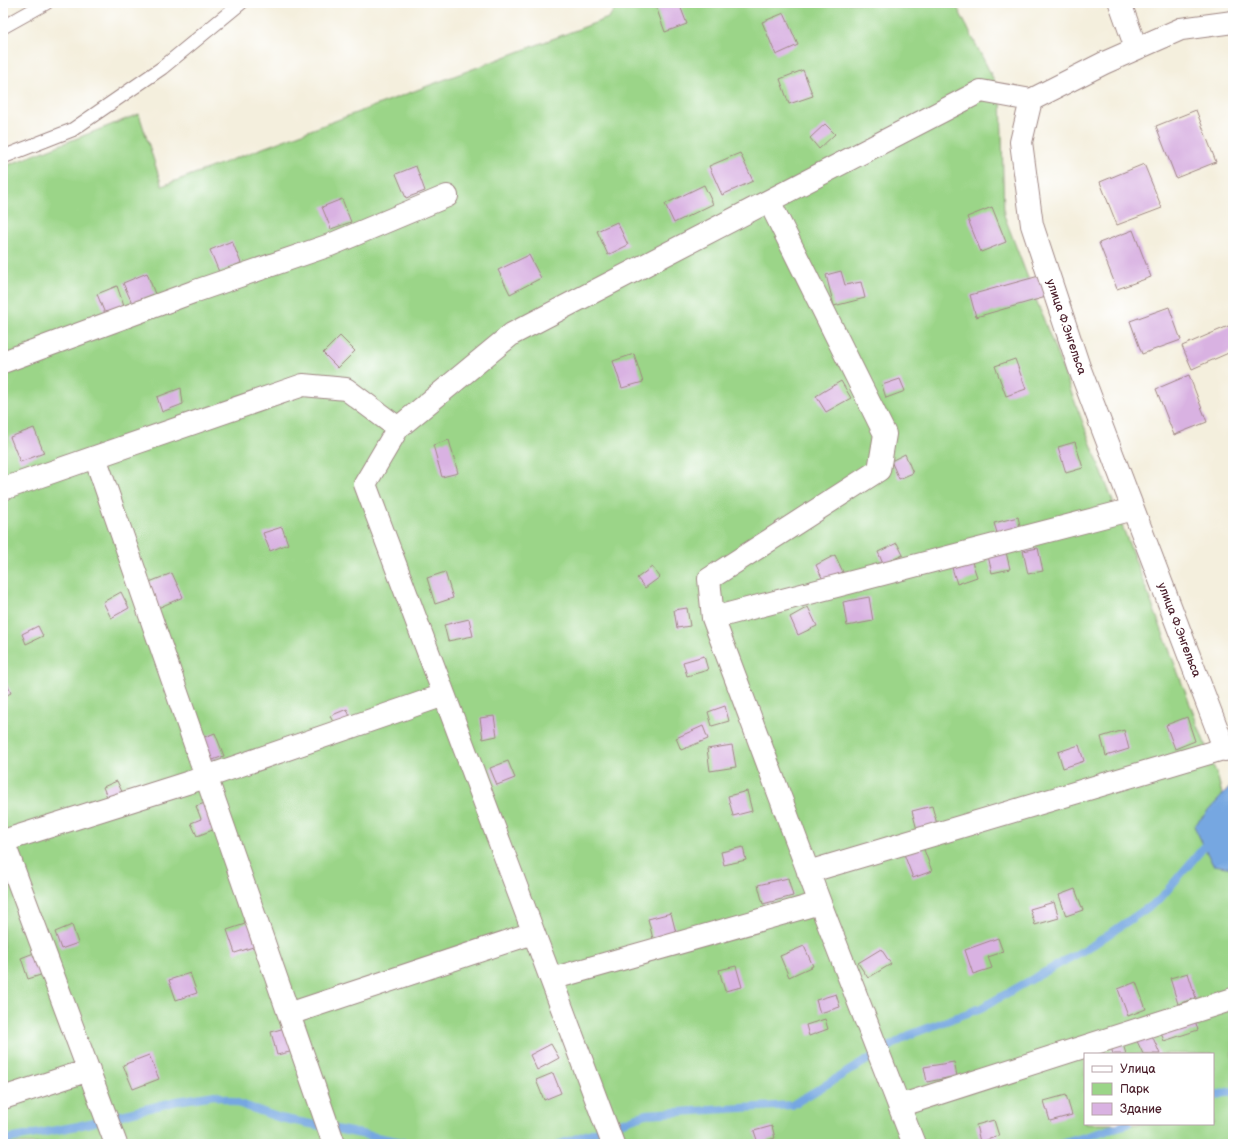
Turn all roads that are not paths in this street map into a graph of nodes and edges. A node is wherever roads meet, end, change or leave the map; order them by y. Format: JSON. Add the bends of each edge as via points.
{"nodes":[{"id":1,"x":46,"y":3,"type":"edge"},
{"id":2,"x":241,"y":3,"type":"edge"},
{"id":3,"x":1120,"y":3,"type":"edge"},
{"id":4,"x":1233,"y":22,"type":"edge"},
{"id":5,"x":3,"y":27,"type":"edge"},
{"id":6,"x":1136,"y":48,"type":"junction"},
{"id":7,"x":1031,"y":100,"type":"junction"},
{"id":8,"x":3,"y":157,"type":"edge"},
{"id":9,"x":447,"y":196,"type":"dead end"},
{"id":10,"x":769,"y":201,"type":"junction"},
{"id":11,"x":3,"y":362,"type":"edge"},
{"id":12,"x":398,"y":428,"type":"junction"},
{"id":13,"x":95,"y":457,"type":"junction"},
{"id":14,"x":3,"y":489,"type":"edge"},
{"id":15,"x":1133,"y":509,"type":"junction"},
{"id":16,"x":712,"y":618,"type":"junction"},
{"id":17,"x":444,"y":696,"type":"junction"},
{"id":18,"x":1229,"y":748,"type":"edge"},
{"id":19,"x":206,"y":777,"type":"junction"},
{"id":20,"x":3,"y":841,"type":"edge"},
{"id":21,"x":808,"y":872,"type":"junction"},
{"id":22,"x":820,"y":903,"type":"junction"},
{"id":23,"x":533,"y":932,"type":"junction"},
{"id":24,"x":551,"y":979,"type":"junction"},
{"id":25,"x":1233,"y":999,"type":"edge"},
{"id":26,"x":289,"y":1014,"type":"junction"},
{"id":27,"x":88,"y":1070,"type":"junction"},
{"id":28,"x":3,"y":1098,"type":"edge"},
{"id":29,"x":899,"y":1106,"type":"junction"},
{"id":30,"x":116,"y":1144,"type":"edge"},
{"id":31,"x":334,"y":1144,"type":"edge"},
{"id":32,"x":613,"y":1144,"type":"edge"},
{"id":33,"x":914,"y":1144,"type":"edge"}],
"edges":[{"from":1,"to":5,"type":"lane"},
{"from":2,"to":8,"type":"lane","via":[[162,68],[72,130]]},
{"from":3,"to":6,"type":"street"},
{"from":4,"to":6,"type":"street","via":[[1181,29]]},
{"from":6,"to":7,"type":"street"},
{"from":7,"to":10,"type":"street","via":[[981,91]]},
{"from":7,"to":15,"type":"street","name":"улица Ф.Энгельса","via":[[1021,142],[1032,225],[1079,367]]},
{"from":9,"to":11,"type":"street","via":[[330,245]]},
{"from":10,"to":12,"type":"street","via":[[512,334]]},
{"from":10,"to":16,"type":"street","via":[[885,434],[880,470],[709,579]]},
{"from":12,"to":13,"type":"street","via":[[346,389],[303,385]]},
{"from":12,"to":17,"type":"street","via":[[365,484]]},
{"from":13,"to":14,"type":"street"},
{"from":13,"to":19,"type":"street"},
{"from":15,"to":16,"type":"street"},
{"from":15,"to":18,"type":"street","name":"улица Ф.Энгельса"},
{"from":16,"to":21,"type":"street"},
{"from":17,"to":19,"type":"street"},
{"from":17,"to":23,"type":"street"},
{"from":18,"to":21,"type":"street"},
{"from":19,"to":20,"type":"street"},
{"from":19,"to":26,"type":"street"},
{"from":20,"to":27,"type":"street"},
{"from":21,"to":22,"type":"street"},
{"from":22,"to":24,"type":"street"},
{"from":22,"to":29,"type":"street"},
{"from":23,"to":24,"type":"street"},
{"from":23,"to":26,"type":"street"},
{"from":24,"to":32,"type":"street"},
{"from":25,"to":29,"type":"street"},
{"from":26,"to":31,"type":"street"},
{"from":27,"to":28,"type":"street"},
{"from":27,"to":30,"type":"street"},
{"from":29,"to":33,"type":"street"}]}
